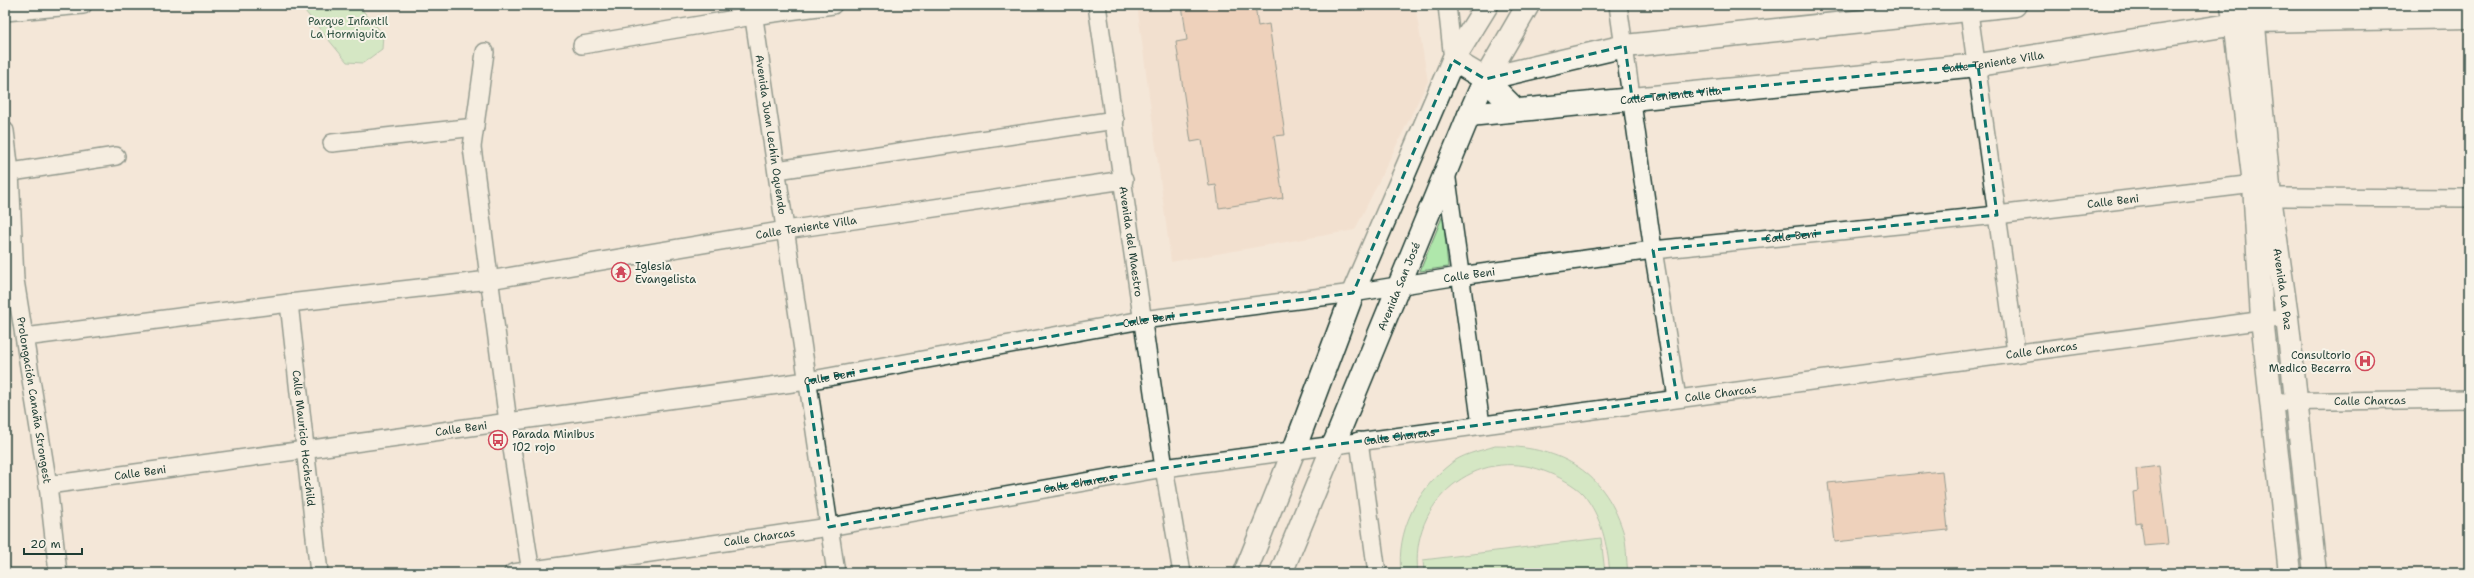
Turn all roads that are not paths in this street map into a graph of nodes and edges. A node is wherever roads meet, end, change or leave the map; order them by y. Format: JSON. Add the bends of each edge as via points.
{"nodes":[{"id":1,"x":84,"y":5,"type":"edge"},
{"id":2,"x":833,"y":5,"type":"edge"},
{"id":3,"x":1097,"y":5,"type":"edge"},
{"id":4,"x":1447,"y":5,"type":"edge"},
{"id":5,"x":1487,"y":5,"type":"edge"},
{"id":6,"x":1528,"y":5,"type":"edge"},
{"id":7,"x":1618,"y":5,"type":"edge"},
{"id":8,"x":2015,"y":5,"type":"edge"},
{"id":9,"x":1969,"y":7,"type":"edge"},
{"id":10,"x":752,"y":10,"type":"edge"},
{"id":11,"x":5,"y":12,"type":"edge"},
{"id":12,"x":2254,"y":13,"type":"edge"},
{"id":13,"x":2233,"y":15,"type":"edge"},
{"id":14,"x":2469,"y":17,"type":"edge"},
{"id":15,"x":582,"y":45,"type":"dead end"},
{"id":16,"x":1625,"y":46,"type":"junction"},
{"id":17,"x":486,"y":52,"type":"dead end"},
{"id":18,"x":1453,"y":60,"type":"junction"},
{"id":19,"x":1978,"y":65,"type":"junction"},
{"id":20,"x":1485,"y":79,"type":"junction"},
{"id":21,"x":1632,"y":98,"type":"junction"},
{"id":22,"x":1516,"y":110,"type":"junction"},
{"id":23,"x":1468,"y":115,"type":"junction"},
{"id":24,"x":1116,"y":120,"type":"junction"},
{"id":25,"x":475,"y":127,"type":"junction"},
{"id":26,"x":5,"y":131,"type":"edge"},
{"id":27,"x":332,"y":143,"type":"dead end"},
{"id":28,"x":116,"y":156,"type":"dead end"},
{"id":29,"x":777,"y":170,"type":"junction"},
{"id":30,"x":1445,"y":170,"type":"junction"},
{"id":31,"x":7,"y":172,"type":"edge"},
{"id":32,"x":1124,"y":180,"type":"junction"},
{"id":33,"x":2262,"y":191,"type":"junction"},
{"id":34,"x":2469,"y":198,"type":"edge"},
{"id":35,"x":1997,"y":215,"type":"junction"},
{"id":36,"x":786,"y":230,"type":"junction"},
{"id":37,"x":5,"y":246,"type":"edge"},
{"id":38,"x":1653,"y":250,"type":"junction"},
{"id":39,"x":1459,"y":276,"type":"junction"},
{"id":40,"x":15,"y":280,"type":"junction"},
{"id":41,"x":489,"y":280,"type":"junction"},
{"id":42,"x":1398,"y":286,"type":"junction"},
{"id":43,"x":1353,"y":293,"type":"junction"},
{"id":44,"x":289,"y":303,"type":"junction"},
{"id":45,"x":2288,"y":317,"type":"junction"},
{"id":46,"x":2262,"y":319,"type":"junction"},
{"id":47,"x":1142,"y":320,"type":"junction"},
{"id":48,"x":24,"y":337,"type":"junction"},
{"id":49,"x":2016,"y":352,"type":"junction"},
{"id":50,"x":807,"y":381,"type":"junction"},
{"id":51,"x":1677,"y":398,"type":"junction"},
{"id":52,"x":2469,"y":399,"type":"edge"},
{"id":53,"x":2296,"y":401,"type":"junction"},
{"id":54,"x":2271,"y":402,"type":"junction"},
{"id":55,"x":508,"y":422,"type":"junction"},
{"id":56,"x":1481,"y":425,"type":"junction"},
{"id":57,"x":1359,"y":441,"type":"junction"},
{"id":58,"x":1333,"y":445,"type":"junction"},
{"id":59,"x":305,"y":449,"type":"junction"},
{"id":60,"x":1294,"y":450,"type":"junction"},
{"id":61,"x":1164,"y":468,"type":"junction"},
{"id":62,"x":48,"y":485,"type":"junction"},
{"id":63,"x":829,"y":527,"type":"junction"},
{"id":64,"x":530,"y":572,"type":"edge"},
{"id":65,"x":58,"y":573,"type":"edge"},
{"id":66,"x":319,"y":573,"type":"edge"},
{"id":67,"x":513,"y":573,"type":"edge"},
{"id":68,"x":836,"y":573,"type":"edge"},
{"id":69,"x":1182,"y":573,"type":"edge"},
{"id":70,"x":1245,"y":573,"type":"edge"},
{"id":71,"x":1282,"y":573,"type":"edge"},
{"id":72,"x":1377,"y":573,"type":"edge"},
{"id":73,"x":2290,"y":573,"type":"edge"},
{"id":74,"x":2314,"y":573,"type":"edge"}],
"edges":[{"from":1,"to":11,"type":"street"},
{"from":2,"to":10,"type":"street"},
{"from":3,"to":24,"type":"street","name":"Avenida del Maestro"},
{"from":4,"to":18,"type":"street"},
{"from":5,"to":18,"type":"street"},
{"from":6,"to":20,"type":"street","name":"Avenida San José"},
{"from":7,"to":16,"type":"street"},
{"from":8,"to":9,"type":"street"},
{"from":9,"to":16,"type":"street"},
{"from":9,"to":19,"type":"street"},
{"from":10,"to":15,"type":"street"},
{"from":10,"to":29,"type":"street","name":"Avenida Juan Lechín Oquendo"},
{"from":12,"to":13,"type":"street","name":"Calle Teniente Villa"},
{"from":12,"to":14,"type":"street","name":"Calle Teniente Villa"},
{"from":12,"to":33,"type":"street","name":"Avenida La Paz"},
{"from":13,"to":19,"type":"street","name":"Calle Teniente Villa"},
{"from":13,"to":33,"type":"street","name":"Avenida La Paz"},
{"from":16,"to":20,"type":"street"},
{"from":16,"to":21,"type":"street"},
{"from":17,"to":25,"type":"street"},
{"from":18,"to":20,"type":"street"},
{"from":18,"to":43,"type":"street"},
{"from":19,"to":21,"type":"street","name":"Calle Teniente Villa"},
{"from":19,"to":35,"type":"street"},
{"from":20,"to":22,"type":"street"},
{"from":20,"to":23,"type":"street","name":"Avenida San José"},
{"from":21,"to":22,"type":"street","name":"Calle Teniente Villa"},
{"from":21,"to":38,"type":"street"},
{"from":22,"to":23,"type":"street","name":"Calle Teniente Villa"},
{"from":23,"to":30,"type":"street","name":"Avenida San José"},
{"from":24,"to":29,"type":"street"},
{"from":24,"to":32,"type":"street","name":"Avenida del Maestro"},
{"from":25,"to":27,"type":"street"},
{"from":25,"to":41,"type":"street","via":[[472,155]]},
{"from":26,"to":31,"type":"street","name":"Prolongación Canaña Strongest"},
{"from":28,"to":31,"type":"street"},
{"from":29,"to":36,"type":"street","name":"Avenida Juan Lechín Oquendo"},
{"from":30,"to":39,"type":"street"},
{"from":30,"to":42,"type":"street","name":"Avenida San José"},
{"from":31,"to":40,"type":"street","name":"Prolongación Canaña Strongest"},
{"from":32,"to":36,"type":"street","name":"Calle Teniente Villa"},
{"from":32,"to":47,"type":"street","name":"Avenida del Maestro"},
{"from":33,"to":34,"type":"street","name":"Calle Beni"},
{"from":33,"to":35,"type":"street","name":"Calle Beni"},
{"from":33,"to":45,"type":"street","name":"Avenida La Paz"},
{"from":33,"to":46,"type":"street","name":"Avenida La Paz"},
{"from":35,"to":38,"type":"street","name":"Calle Beni"},
{"from":35,"to":49,"type":"street"},
{"from":36,"to":41,"type":"street","name":"Calle Teniente Villa"},
{"from":36,"to":50,"type":"street","name":"Avenida Juan Lechín Oquendo"},
{"from":37,"to":40,"type":"street"},
{"from":38,"to":39,"type":"street","name":"Calle Beni"},
{"from":38,"to":51,"type":"street"},
{"from":39,"to":42,"type":"street","name":"Calle Beni"},
{"from":39,"to":56,"type":"street"},
{"from":40,"to":48,"type":"street","name":"Prolongación Canaña Strongest"},
{"from":41,"to":44,"type":"street","name":"Calle Teniente Villa"},
{"from":41,"to":55,"type":"street"},
{"from":42,"to":43,"type":"street","name":"Calle Beni"},
{"from":42,"to":58,"type":"street","name":"Avenida San José"},
{"from":43,"to":47,"type":"street","name":"Calle Beni"},
{"from":43,"to":60,"type":"street"},
{"from":44,"to":48,"type":"street","name":"Calle Teniente Villa"},
{"from":44,"to":59,"type":"street","name":"Calle Mauricio Hochschild"},
{"from":45,"to":46,"type":"street","name":"Calle Charcas"},
{"from":45,"to":53,"type":"street","name":"Avenida La Paz"},
{"from":46,"to":49,"type":"street","name":"Calle Charcas"},
{"from":46,"to":54,"type":"street","name":"Avenida La Paz"},
{"from":47,"to":50,"type":"street","name":"Calle Beni"},
{"from":47,"to":61,"type":"street","name":"Avenida del Maestro"},
{"from":48,"to":62,"type":"street","name":"Prolongación Canaña Strongest"},
{"from":49,"to":51,"type":"street","name":"Calle Charcas"},
{"from":50,"to":55,"type":"street","name":"Calle Beni"},
{"from":50,"to":63,"type":"street","name":"Avenida Juan Lechín Oquendo"},
{"from":51,"to":56,"type":"street","name":"Calle Charcas"},
{"from":52,"to":53,"type":"street","name":"Calle Charcas"},
{"from":53,"to":54,"type":"street","name":"Calle Charcas"},
{"from":53,"to":74,"type":"street","name":"Avenida La Paz"},
{"from":54,"to":73,"type":"street","name":"Avenida La Paz"},
{"from":55,"to":59,"type":"street","name":"Calle Beni"},
{"from":55,"to":64,"type":"street"},
{"from":56,"to":57,"type":"street","name":"Calle Charcas"},
{"from":57,"to":58,"type":"street","name":"Calle Charcas"},
{"from":57,"to":72,"type":"street"},
{"from":58,"to":60,"type":"street","name":"Calle Charcas"},
{"from":58,"to":71,"type":"street","name":"Avenida San José"},
{"from":59,"to":62,"type":"street","name":"Calle Beni"},
{"from":59,"to":66,"type":"street","name":"Calle Mauricio Hochschild"},
{"from":60,"to":61,"type":"street","name":"Calle Charcas"},
{"from":60,"to":70,"type":"street"},
{"from":61,"to":63,"type":"street","name":"Calle Charcas"},
{"from":61,"to":69,"type":"street","name":"Avenida del Maestro"},
{"from":62,"to":65,"type":"street","name":"Prolongación Canaña Strongest"},
{"from":63,"to":64,"type":"street","name":"Calle Charcas"},
{"from":63,"to":68,"type":"street","name":"Avenida Juan Lechín Oquendo"},
{"from":64,"to":67,"type":"street","name":"Calle Charcas"}]}
